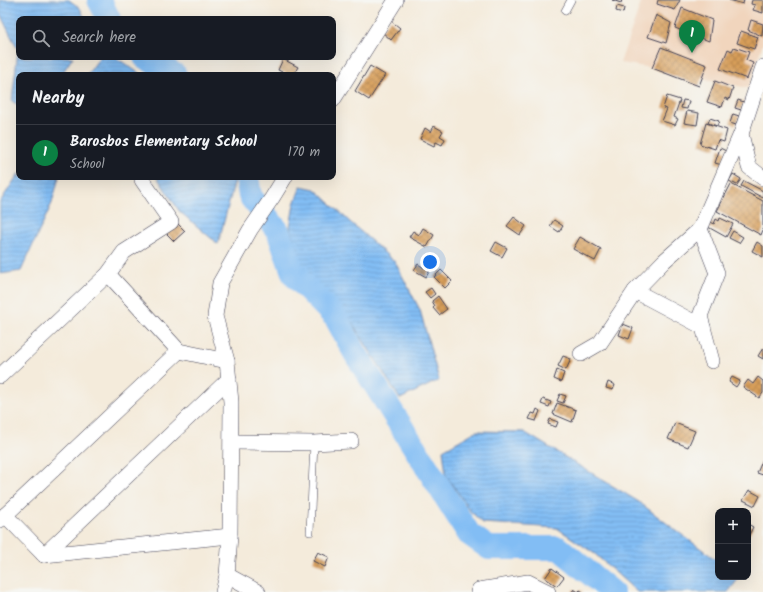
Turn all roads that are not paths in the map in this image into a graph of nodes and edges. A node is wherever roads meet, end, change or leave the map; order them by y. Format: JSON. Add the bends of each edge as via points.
{"nodes":[{"id":1,"x":396,"y":0,"type":"edge"},
{"id":2,"x":571,"y":0,"type":"edge"},
{"id":3,"x":565,"y":11,"type":"dead end"},
{"id":4,"x":763,"y":67,"type":"edge"},
{"id":5,"x":336,"y":95,"type":"edge"},
{"id":6,"x":741,"y":134,"type":"junction"},
{"id":7,"x":763,"y":178,"type":"edge"},
{"id":8,"x":142,"y":180,"type":"dead end"},
{"id":9,"x":283,"y":180,"type":"edge"},
{"id":10,"x":700,"y":229,"type":"junction"},
{"id":11,"x":108,"y":274,"type":"junction"},
{"id":12,"x":635,"y":291,"type":"junction"},
{"id":13,"x":704,"y":327,"type":"junction"},
{"id":14,"x":179,"y":351,"type":"junction"},
{"id":15,"x":582,"y":354,"type":"dead end"},
{"id":16,"x":712,"y":360,"type":"dead end"},
{"id":17,"x":227,"y":361,"type":"junction"},
{"id":18,"x":0,"y":376,"type":"edge"},
{"id":19,"x":229,"y":379,"type":"junction"},
{"id":20,"x":352,"y":441,"type":"dead end"},
{"id":21,"x":232,"y":442,"type":"junction"},
{"id":22,"x":314,"y":443,"type":"junction"},
{"id":23,"x":3,"y":517,"type":"edge"},
{"id":24,"x":310,"y":532,"type":"dead end"},
{"id":25,"x":230,"y":536,"type":"junction"},
{"id":26,"x":44,"y":555,"type":"junction"},
{"id":27,"x":227,"y":575,"type":"junction"},
{"id":28,"x":224,"y":592,"type":"edge"},
{"id":29,"x":258,"y":592,"type":"edge"},
{"id":30,"x":478,"y":592,"type":"edge"},
{"id":31,"x":548,"y":592,"type":"edge"}],
"edges":[{"from":1,"to":5,"type":"street"},
{"from":2,"to":3,"type":"lane"},
{"from":4,"to":6,"type":"street"},
{"from":6,"to":7,"type":"street","via":[[749,167]]},
{"from":6,"to":10,"type":"street"},
{"from":8,"to":11,"type":"street","via":[[171,222],[124,252]]},
{"from":9,"to":17,"type":"street","via":[[250,230],[220,283],[215,316]]},
{"from":10,"to":12,"type":"street"},
{"from":10,"to":13,"type":"street","via":[[717,273],[700,316]]},
{"from":11,"to":14,"type":"street"},
{"from":11,"to":18,"type":"street"},
{"from":12,"to":13,"type":"street"},
{"from":12,"to":15,"type":"street","via":[[600,343]]},
{"from":13,"to":16,"type":"street"},
{"from":14,"to":17,"type":"street"},
{"from":14,"to":23,"type":"street"},
{"from":17,"to":19,"type":"street"},
{"from":19,"to":21,"type":"street"},
{"from":19,"to":26,"type":"street"},
{"from":20,"to":22,"type":"street"},
{"from":21,"to":22,"type":"street"},
{"from":21,"to":25,"type":"street"},
{"from":22,"to":24,"type":"lane"},
{"from":23,"to":26,"type":"street"},
{"from":25,"to":26,"type":"street"},
{"from":25,"to":27,"type":"street"},
{"from":27,"to":28,"type":"street"},
{"from":27,"to":29,"type":"street"},
{"from":30,"to":31,"type":"street","via":[[528,582]]}]}
